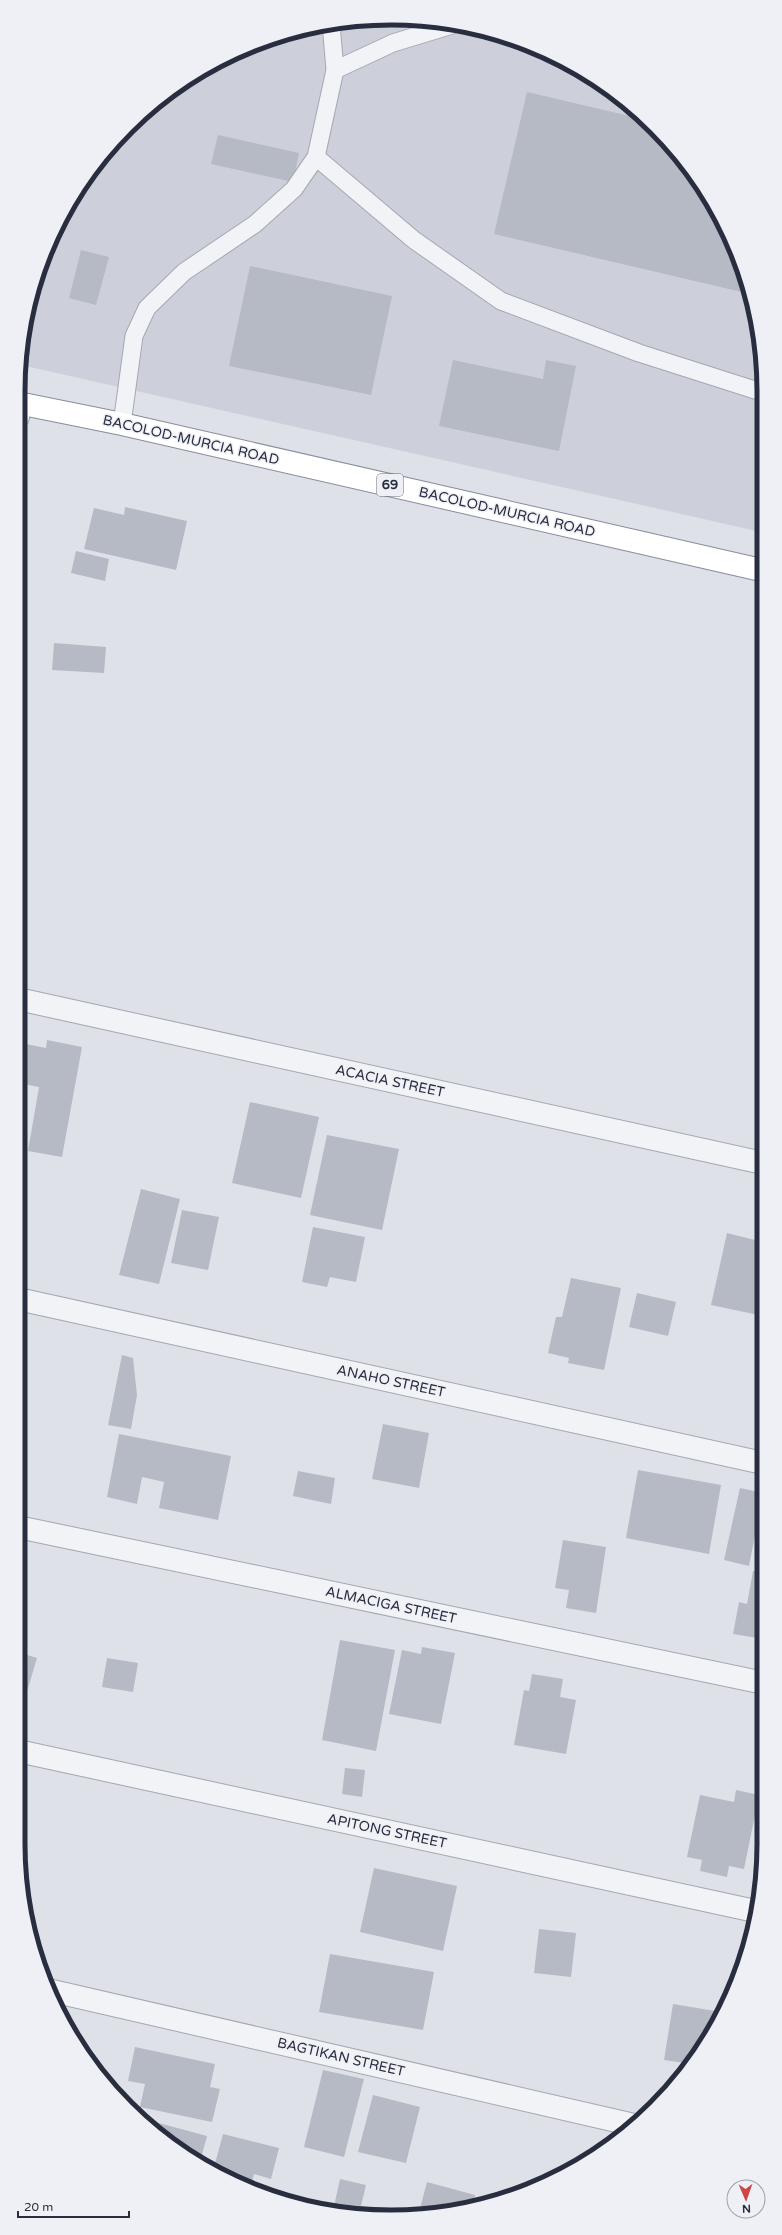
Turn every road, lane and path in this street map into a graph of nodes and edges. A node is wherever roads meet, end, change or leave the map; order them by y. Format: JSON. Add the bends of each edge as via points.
{"nodes":[{"id":1,"x":441,"y":28,"type":"edge"},
{"id":2,"x":332,"y":30,"type":"edge"},
{"id":3,"x":335,"y":70,"type":"junction"},
{"id":4,"x":316,"y":157,"type":"junction"},
{"id":5,"x":757,"y":391,"type":"edge"},
{"id":6,"x":25,"y":409,"type":"edge"},
{"id":7,"x":122,"y":424,"type":"junction"},
{"id":8,"x":757,"y":569,"type":"edge"},
{"id":9,"x":25,"y":1001,"type":"edge"},
{"id":10,"x":757,"y":1162,"type":"edge"},
{"id":11,"x":25,"y":1301,"type":"edge"},
{"id":12,"x":757,"y":1462,"type":"edge"},
{"id":13,"x":25,"y":1528,"type":"edge"},
{"id":14,"x":757,"y":1682,"type":"edge"},
{"id":15,"x":25,"y":1753,"type":"edge"},
{"id":16,"x":751,"y":1911,"type":"edge"},
{"id":17,"x":57,"y":1992,"type":"edge"},
{"id":18,"x":627,"y":2123,"type":"edge"}],
"edges":[{"from":1,"to":3,"type":"lane","via":[[393,43]]},
{"from":2,"to":3,"type":"lane"},
{"from":3,"to":4,"type":"lane"},
{"from":4,"to":5,"type":"lane","via":[[414,240],[501,301],[640,353]]},
{"from":4,"to":7,"type":"lane","via":[[294,189],[255,224],[184,272],[147,308],[134,336]]},
{"from":6,"to":7,"type":"highway","name":"BACOLOD-MURCIA ROAD","number":"69"},
{"from":7,"to":8,"type":"highway","name":"BACOLOD-MURCIA ROAD","number":"69"},
{"from":9,"to":10,"type":"street","name":"ACACIA STREET"},
{"from":11,"to":12,"type":"street","name":"ANAHO STREET"},
{"from":13,"to":14,"type":"street","name":"ALMACIGA STREET"},
{"from":15,"to":16,"type":"street","name":"APITONG STREET"},
{"from":17,"to":18,"type":"street","name":"BAGTIKAN STREET"}]}
